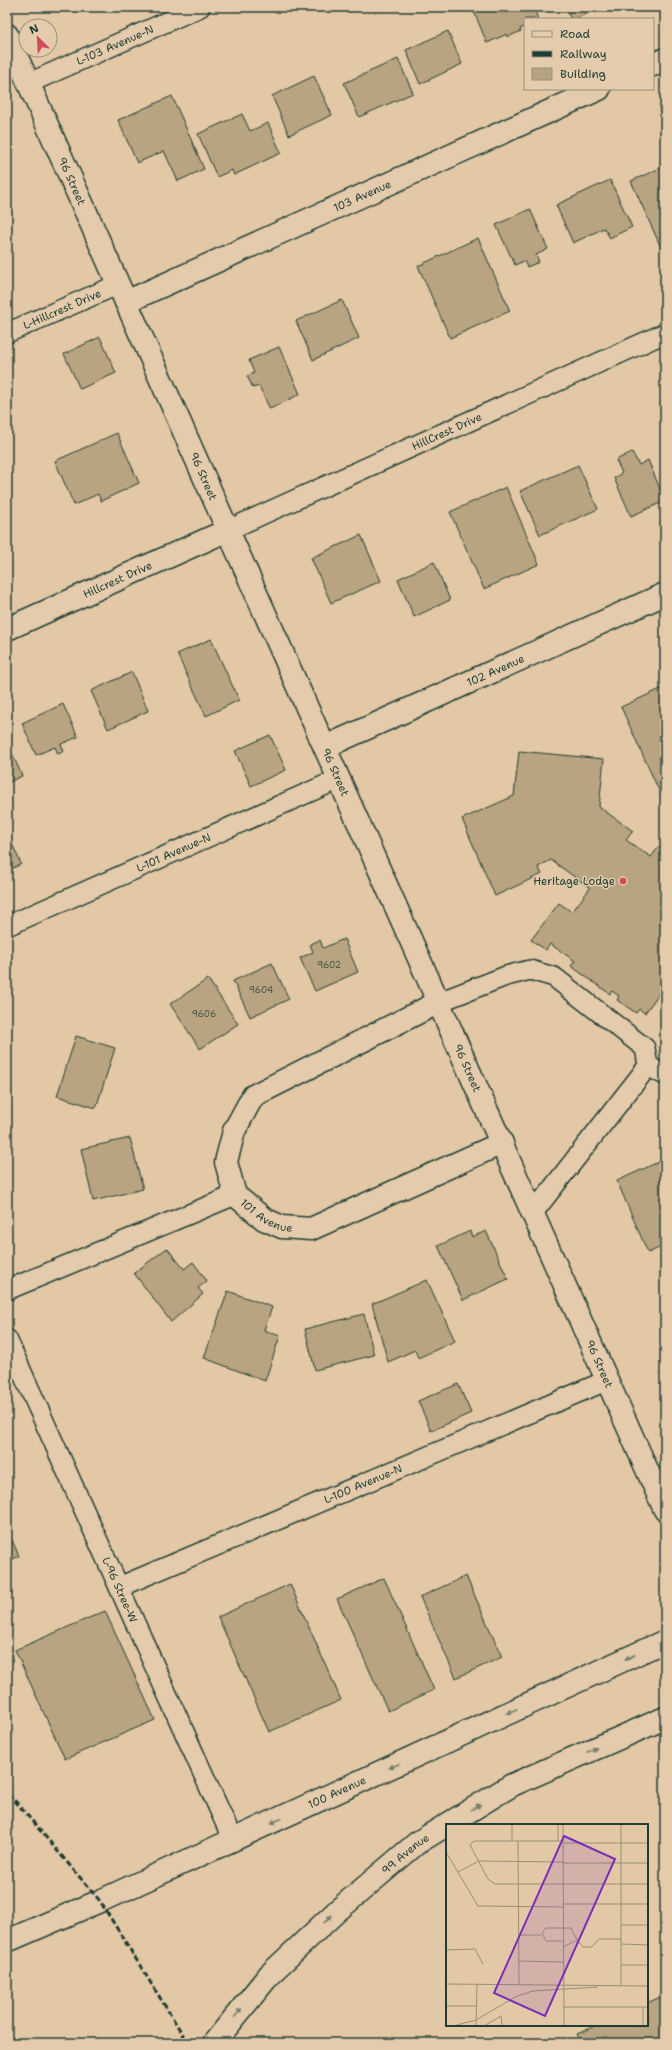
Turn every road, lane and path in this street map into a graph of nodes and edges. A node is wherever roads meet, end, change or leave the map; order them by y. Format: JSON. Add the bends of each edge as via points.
{"nodes":[{"id":1,"x":200,"y":7,"type":"edge"},
{"id":2,"x":7,"y":35,"type":"edge"},
{"id":3,"x":12,"y":58,"type":"edge"},
{"id":4,"x":665,"y":59,"type":"edge"},
{"id":5,"x":654,"y":64,"type":"edge"},
{"id":6,"x":29,"y":83,"type":"junction"},
{"id":7,"x":597,"y":90,"type":"edge"},
{"id":8,"x":122,"y":293,"type":"junction"},
{"id":9,"x":7,"y":333,"type":"edge"},
{"id":10,"x":665,"y":333,"type":"edge"},
{"id":11,"x":228,"y":530,"type":"junction"},
{"id":12,"x":665,"y":594,"type":"edge"},
{"id":13,"x":7,"y":629,"type":"edge"},
{"id":14,"x":325,"y":747,"type":"junction"},
{"id":15,"x":339,"y":779,"type":"junction"},
{"id":16,"x":7,"y":926,"type":"edge"},
{"id":17,"x":439,"y":1002,"type":"junction"},
{"id":18,"x":648,"y":1066,"type":"junction"},
{"id":19,"x":665,"y":1076,"type":"edge"},
{"id":20,"x":502,"y":1143,"type":"junction"},
{"id":21,"x":235,"y":1195,"type":"junction"},
{"id":22,"x":533,"y":1213,"type":"junction"},
{"id":23,"x":7,"y":1290,"type":"edge"},
{"id":24,"x":7,"y":1339,"type":"edge"},
{"id":25,"x":608,"y":1380,"type":"junction"},
{"id":26,"x":665,"y":1510,"type":"edge"},
{"id":27,"x":119,"y":1587,"type":"junction"},
{"id":28,"x":665,"y":1640,"type":"edge"},
{"id":29,"x":665,"y":1718,"type":"edge"},
{"id":30,"x":448,"y":1824,"type":"edge"},
{"id":31,"x":446,"y":1825,"type":"edge"},
{"id":32,"x":233,"y":1840,"type":"junction"},
{"id":33,"x":7,"y":1941,"type":"edge"},
{"id":34,"x":214,"y":2043,"type":"edge"}],
"edges":[{"from":1,"to":6,"type":"lane","name":"L-103 Avenue-N"},
{"from":2,"to":3,"type":"street","name":"96 Street"},
{"from":3,"to":6,"type":"street","name":"96 Street"},
{"from":4,"to":5,"type":"street"},
{"from":6,"to":8,"type":"street","name":"96 Street"},
{"from":7,"to":8,"type":"street","name":"103 Avenue"},
{"from":8,"to":9,"type":"lane","name":"L-Hillcrest Drive"},
{"from":8,"to":11,"type":"street","name":"96 Street"},
{"from":10,"to":11,"type":"lane","name":"HillCrest Drive"},
{"from":11,"to":13,"type":"street","name":"Hillcrest Drive"},
{"from":11,"to":14,"type":"street","name":"96 Street"},
{"from":12,"to":14,"type":"street","name":"102 Avenue"},
{"from":14,"to":15,"type":"street","name":"96 Street"},
{"from":15,"to":16,"type":"lane","name":"L-101 Avenue-N"},
{"from":15,"to":17,"type":"street","name":"96 Street"},
{"from":17,"to":18,"type":"lane","via":[[506,976],[530,970],[554,977],[645,1048]]},
{"from":17,"to":20,"type":"street","name":"96 Street"},
{"from":17,"to":21,"type":"street","name":"101 Avenue","via":[[253,1096],[234,1131],[226,1162]]},
{"from":18,"to":19,"type":"lane"},
{"from":18,"to":22,"type":"lane"},
{"from":20,"to":21,"type":"street","name":"101 Avenue","via":[[311,1229],[282,1227],[264,1219]]},
{"from":20,"to":22,"type":"street","name":"96 Street"},
{"from":21,"to":23,"type":"lane"},
{"from":22,"to":25,"type":"street","name":"96 Street"},
{"from":24,"to":27,"type":"lane","name":"L-96 Stree-W"},
{"from":25,"to":26,"type":"street","name":"96 Street"},
{"from":25,"to":27,"type":"lane","name":"L-100 Avenue-N"},
{"from":27,"to":32,"type":"lane","name":"L-96 Stree-W"},
{"from":28,"to":32,"type":"street","name":"100 Avenue","one_way":true},
{"from":30,"to":29,"type":"street","name":"99 Avenue","one_way":true,"via":[[512,1785]]},
{"from":34,"to":31,"type":"street","name":"99 Avenue","one_way":true,"via":[[270,1974],[337,1911],[417,1843]]},
{"from":32,"to":33,"type":"street","name":"100 Avenue"}]}
